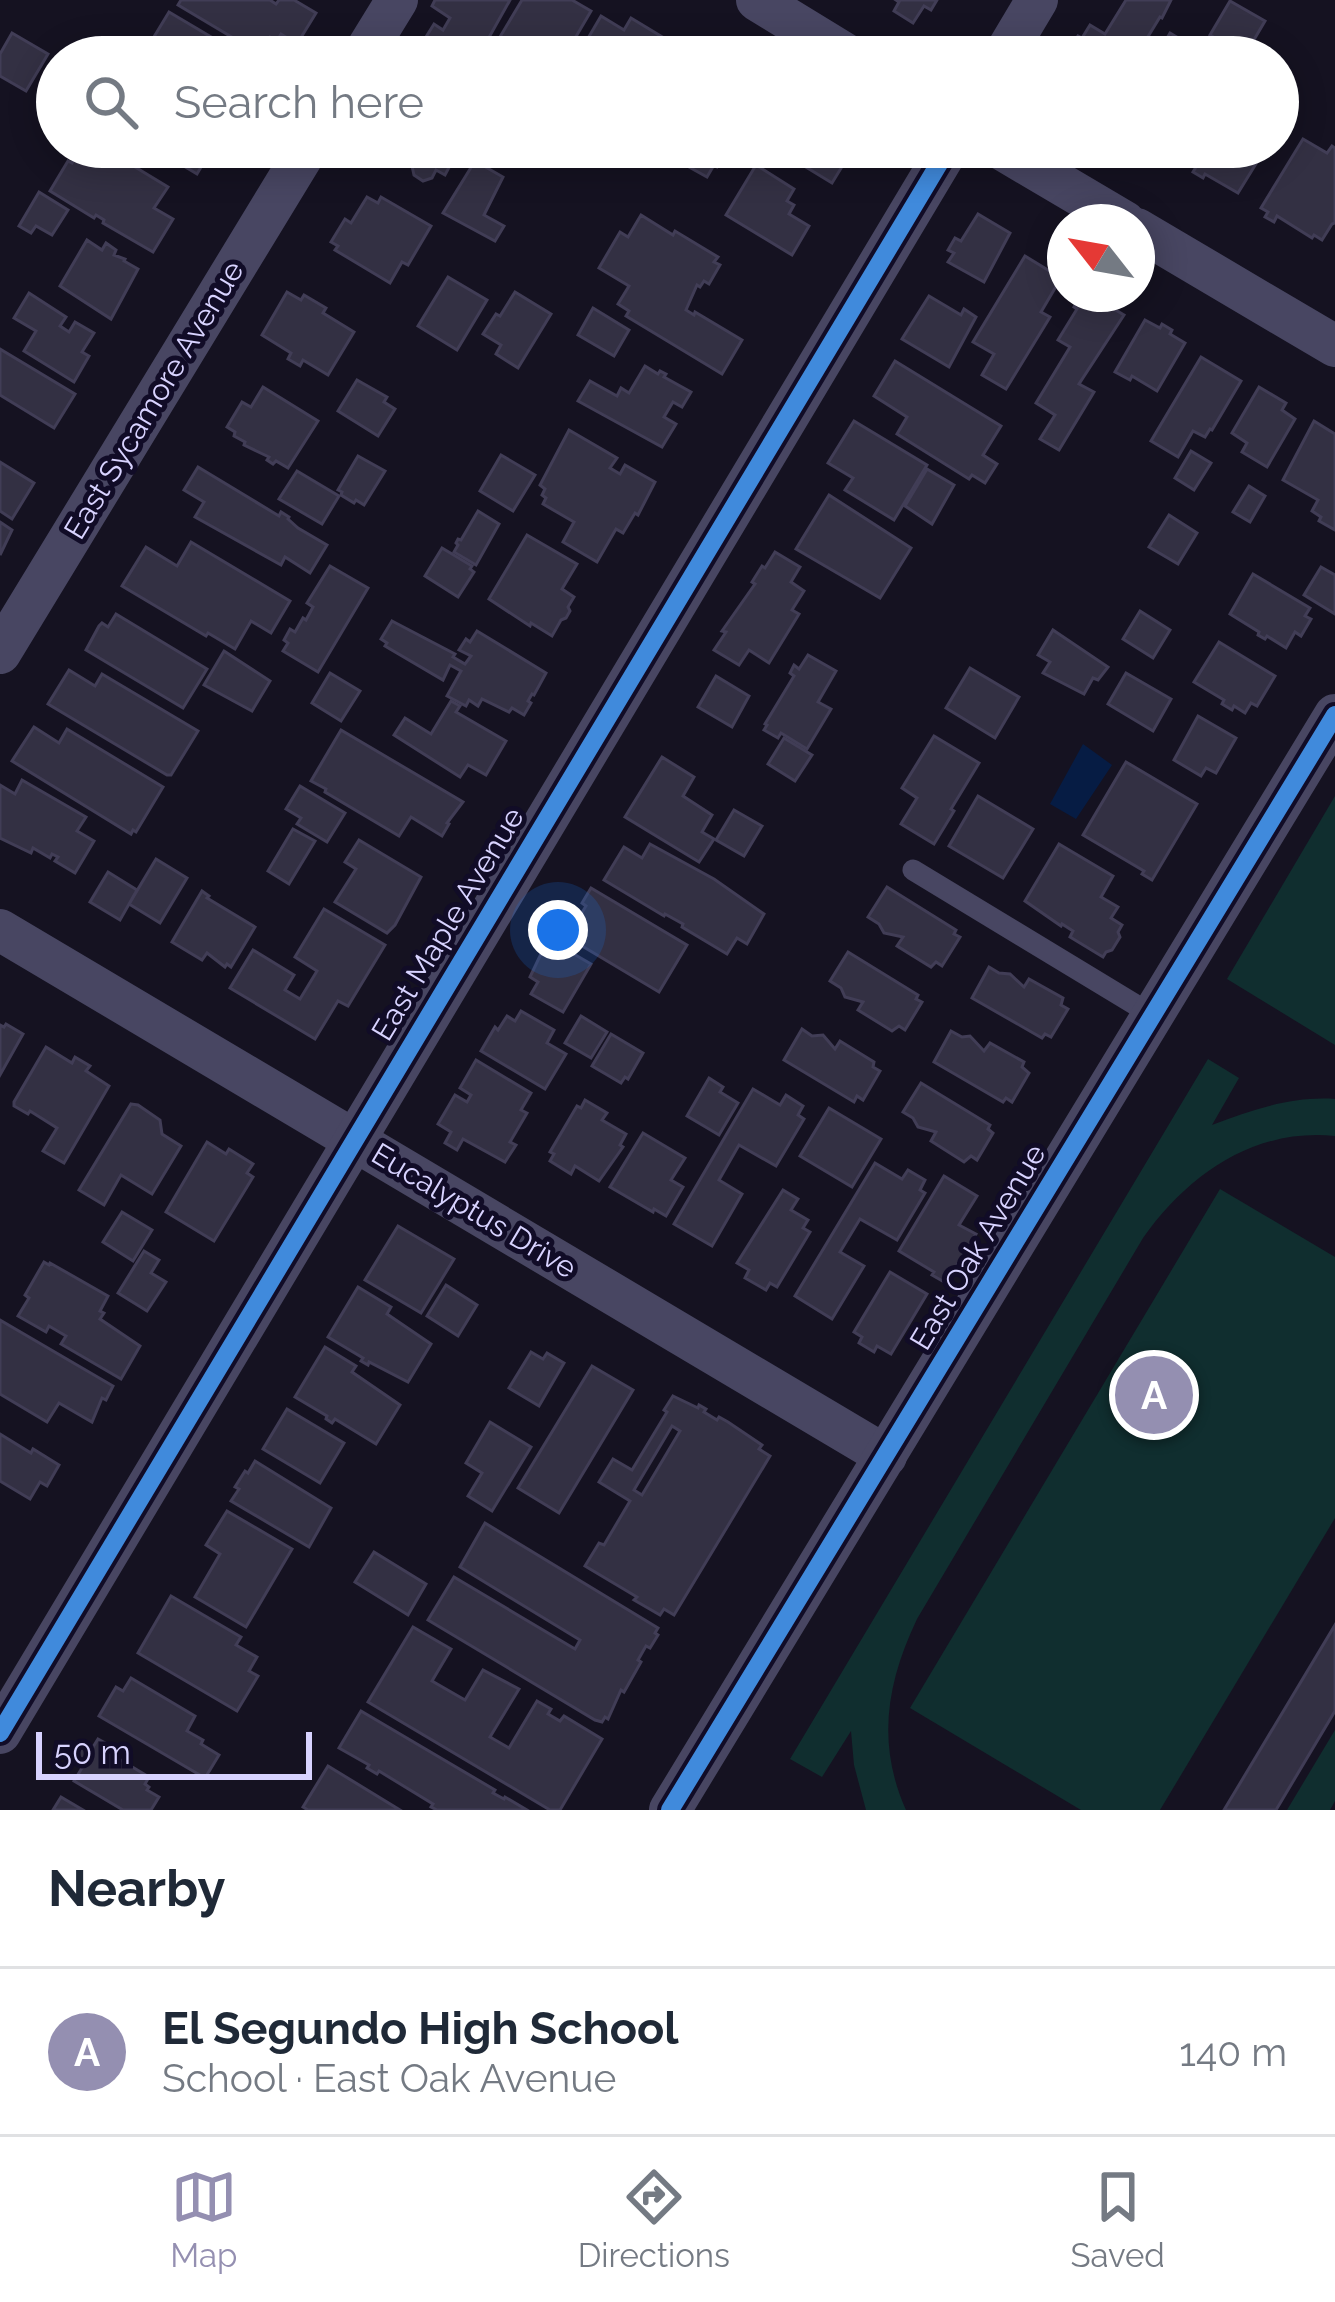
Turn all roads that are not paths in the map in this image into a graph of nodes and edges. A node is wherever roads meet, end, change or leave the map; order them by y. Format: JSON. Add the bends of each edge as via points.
{"nodes":[{"id":1,"x":397,"y":0,"type":"edge"},
{"id":2,"x":757,"y":0,"type":"edge"},
{"id":3,"x":1036,"y":0,"type":"edge"},
{"id":4,"x":375,"y":36,"type":"edge"},
{"id":5,"x":816,"y":36,"type":"edge"},
{"id":6,"x":1015,"y":36,"type":"edge"},
{"id":7,"x":295,"y":168,"type":"edge"},
{"id":8,"x":936,"y":168,"type":"edge"},
{"id":9,"x":1034,"y":168,"type":"edge"},
{"id":10,"x":1095,"y":204,"type":"edge"},
{"id":11,"x":1155,"y":240,"type":"edge"},
{"id":12,"x":1335,"y":346,"type":"edge"},
{"id":13,"x":0,"y":653,"type":"edge"},
{"id":14,"x":1335,"y":715,"type":"edge"},
{"id":15,"x":913,"y":870,"type":"dead end"},
{"id":16,"x":0,"y":930,"type":"edge"},
{"id":17,"x":1154,"y":1016,"type":"junction"},
{"id":18,"x":353,"y":1140,"type":"junction"},
{"id":19,"x":886,"y":1456,"type":"junction"},
{"id":20,"x":0,"y":1733,"type":"edge"},
{"id":21,"x":670,"y":1810,"type":"edge"}],
"edges":[{"from":1,"to":4,"type":"street"},
{"from":2,"to":5,"type":"street"},
{"from":3,"to":6,"type":"street"},
{"from":7,"to":13,"type":"street","name":"East Sycamore Avenue"},
{"from":8,"to":18,"type":"street","name":"East Maple Avenue"},
{"from":9,"to":10,"type":"street"},
{"from":11,"to":12,"type":"street"},
{"from":14,"to":17,"type":"street","name":"East Oak Avenue"},
{"from":15,"to":17,"type":"lane"},
{"from":16,"to":18,"type":"street","name":"Eucalyptus Drive"},
{"from":17,"to":19,"type":"street","name":"East Oak Avenue"},
{"from":18,"to":19,"type":"street","name":"Eucalyptus Drive"},
{"from":18,"to":20,"type":"street","name":"East Maple Avenue"},
{"from":19,"to":21,"type":"street","name":"East Oak Avenue"}]}
